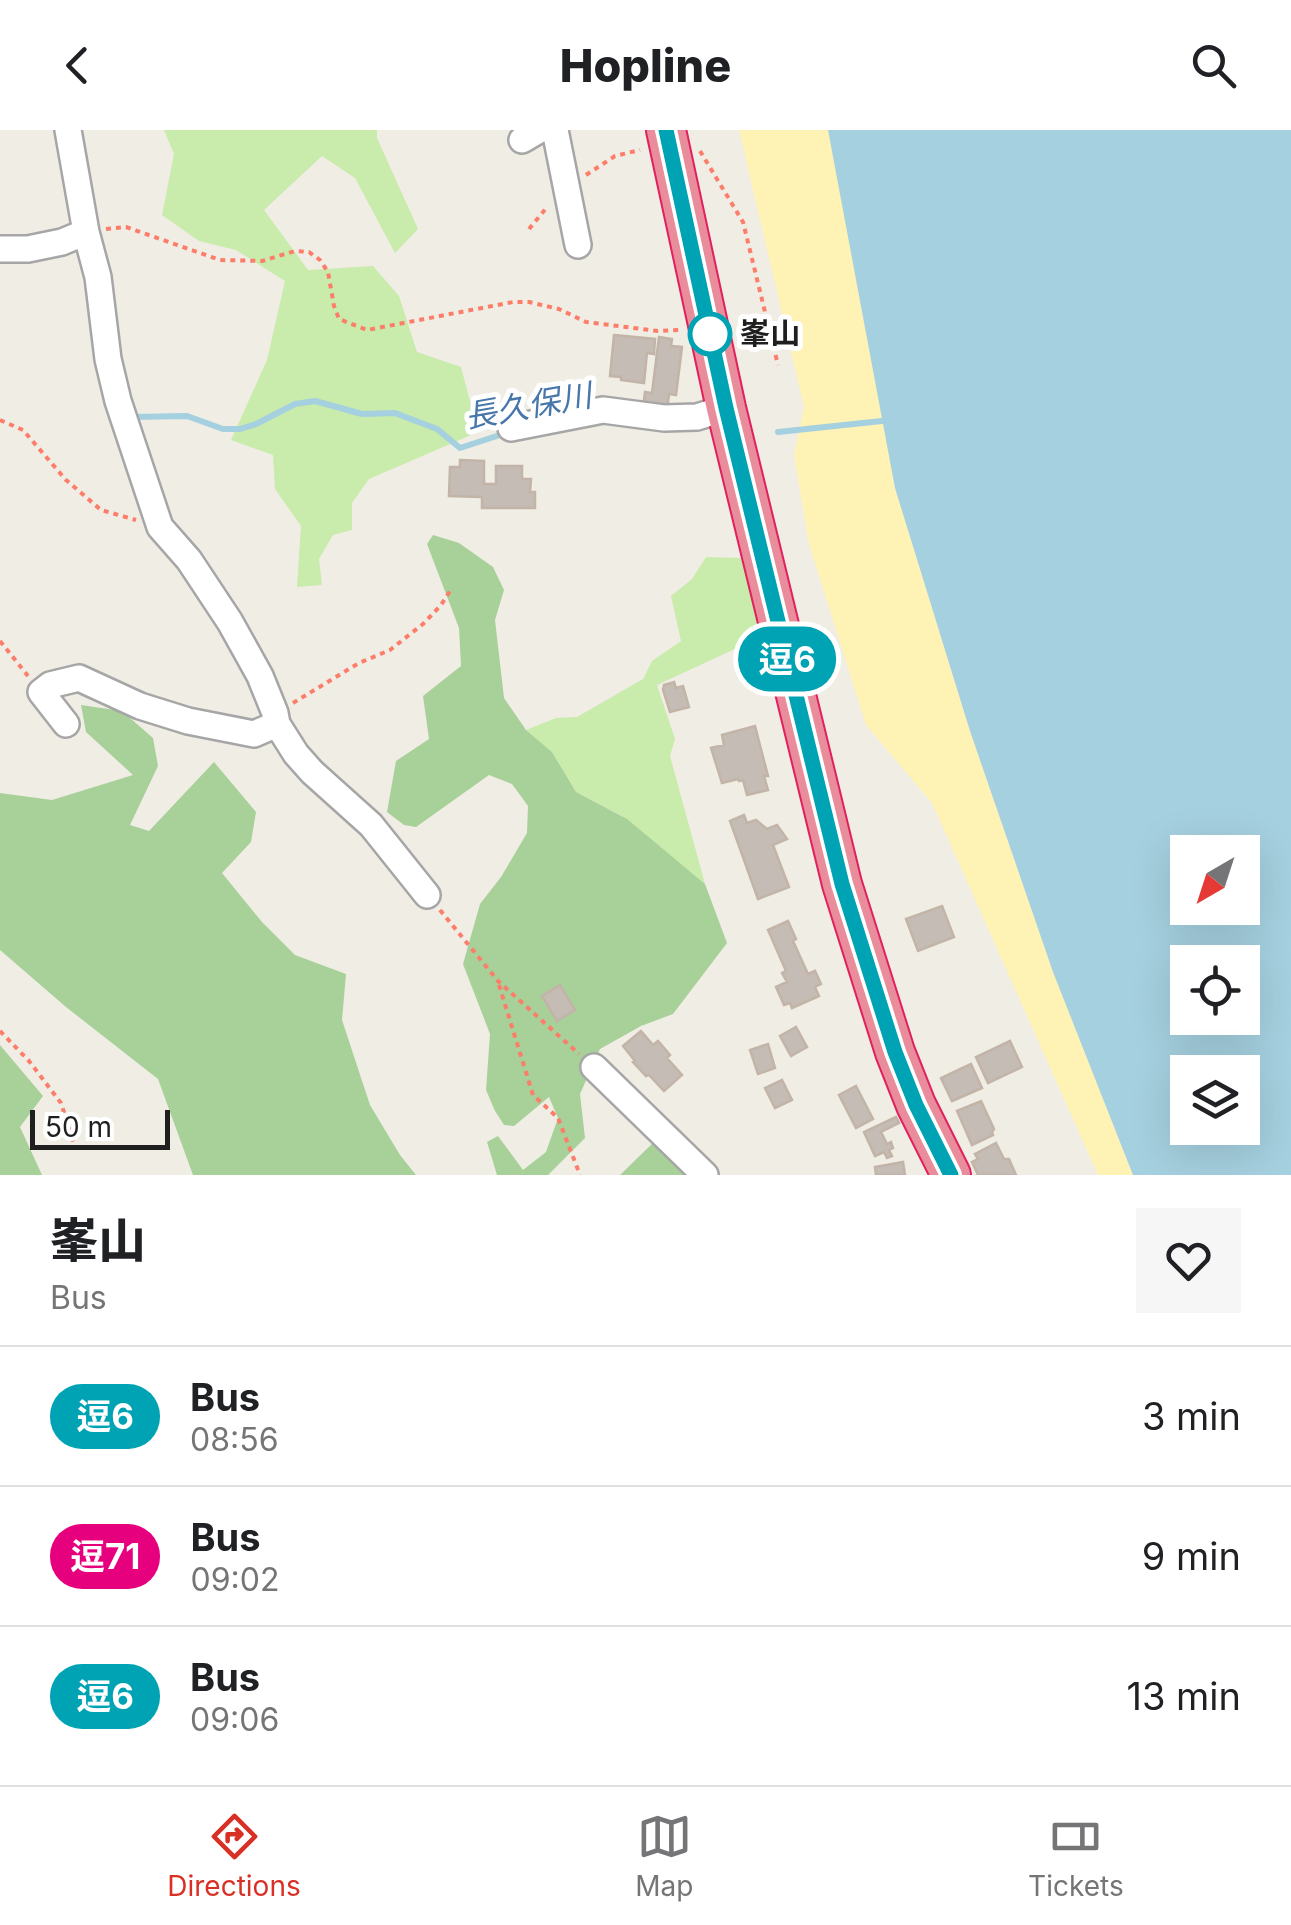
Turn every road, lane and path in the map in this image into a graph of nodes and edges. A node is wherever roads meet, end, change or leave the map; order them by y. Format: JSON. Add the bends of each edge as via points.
{"nodes":[{"id":1,"x":68,"y":130,"type":"edge"},
{"id":2,"x":554,"y":130,"type":"edge"},
{"id":3,"x":678,"y":141,"type":"edge"},
{"id":4,"x":566,"y":188,"type":"junction"},
{"id":5,"x":126,"y":228,"type":"dead end"},
{"id":6,"x":529,"y":229,"type":"dead end"},
{"id":7,"x":86,"y":232,"type":"junction"},
{"id":8,"x":578,"y":246,"type":"dead end"},
{"id":9,"x":0,"y":249,"type":"edge"},
{"id":10,"x":709,"y":328,"type":"junction"},
{"id":11,"x":778,"y":365,"type":"dead end"},
{"id":12,"x":726,"y":408,"type":"junction"},
{"id":13,"x":0,"y":420,"type":"edge"},
{"id":14,"x":512,"y":428,"type":"dead end"},
{"id":15,"x":160,"y":527,"type":"junction"},
{"id":16,"x":450,"y":591,"type":"dead end"},
{"id":17,"x":0,"y":641,"type":"edge"},
{"id":18,"x":41,"y":692,"type":"junction"},
{"id":19,"x":276,"y":718,"type":"junction"},
{"id":20,"x":66,"y":724,"type":"dead end"},
{"id":21,"x":427,"y":895,"type":"joint"},
{"id":22,"x":498,"y":981,"type":"junction"},
{"id":23,"x":0,"y":1032,"type":"edge"},
{"id":24,"x":594,"y":1067,"type":"joint"},
{"id":25,"x":75,"y":1147,"type":"dead end"},
{"id":26,"x":940,"y":1169,"type":"edge"},
{"id":27,"x":580,"y":1175,"type":"edge"},
{"id":28,"x":706,"y":1175,"type":"edge"}],
"edges":[{"from":1,"to":7,"type":"street"},
{"from":2,"to":4,"type":"street"},
{"from":3,"to":4,"type":"path","via":[[615,156]]},
{"from":3,"to":10,"type":"highway"},
{"from":3,"to":11,"type":"path","via":[[744,222]]},
{"from":4,"to":6,"type":"path"},
{"from":4,"to":8,"type":"street"},
{"from":5,"to":10,"type":"path","via":[[220,260],[309,252],[328,272],[340,319],[367,330],[512,302],[658,332]]},
{"from":7,"to":9,"type":"street","via":[[28,249]]},
{"from":7,"to":15,"type":"street","via":[[118,401]]},
{"from":10,"to":12,"type":"highway"},
{"from":12,"to":14,"type":"street","via":[[664,418],[603,410]]},
{"from":12,"to":26,"type":"highway","via":[[842,884]]},
{"from":13,"to":15,"type":"path","via":[[24,430],[101,510]]},
{"from":15,"to":19,"type":"street","via":[[230,622]]},
{"from":16,"to":19,"type":"path","via":[[390,650]]},
{"from":17,"to":18,"type":"path"},
{"from":18,"to":19,"type":"street","via":[[79,678],[140,706],[254,734]]},
{"from":18,"to":20,"type":"street"},
{"from":19,"to":21,"type":"street","via":[[296,754],[370,825]]},
{"from":21,"to":22,"type":"path"},
{"from":22,"to":24,"type":"path"},
{"from":22,"to":27,"type":"path","via":[[533,1095],[558,1118]]},
{"from":23,"to":25,"type":"path","via":[[61,1103]]},
{"from":24,"to":28,"type":"street"}]}
